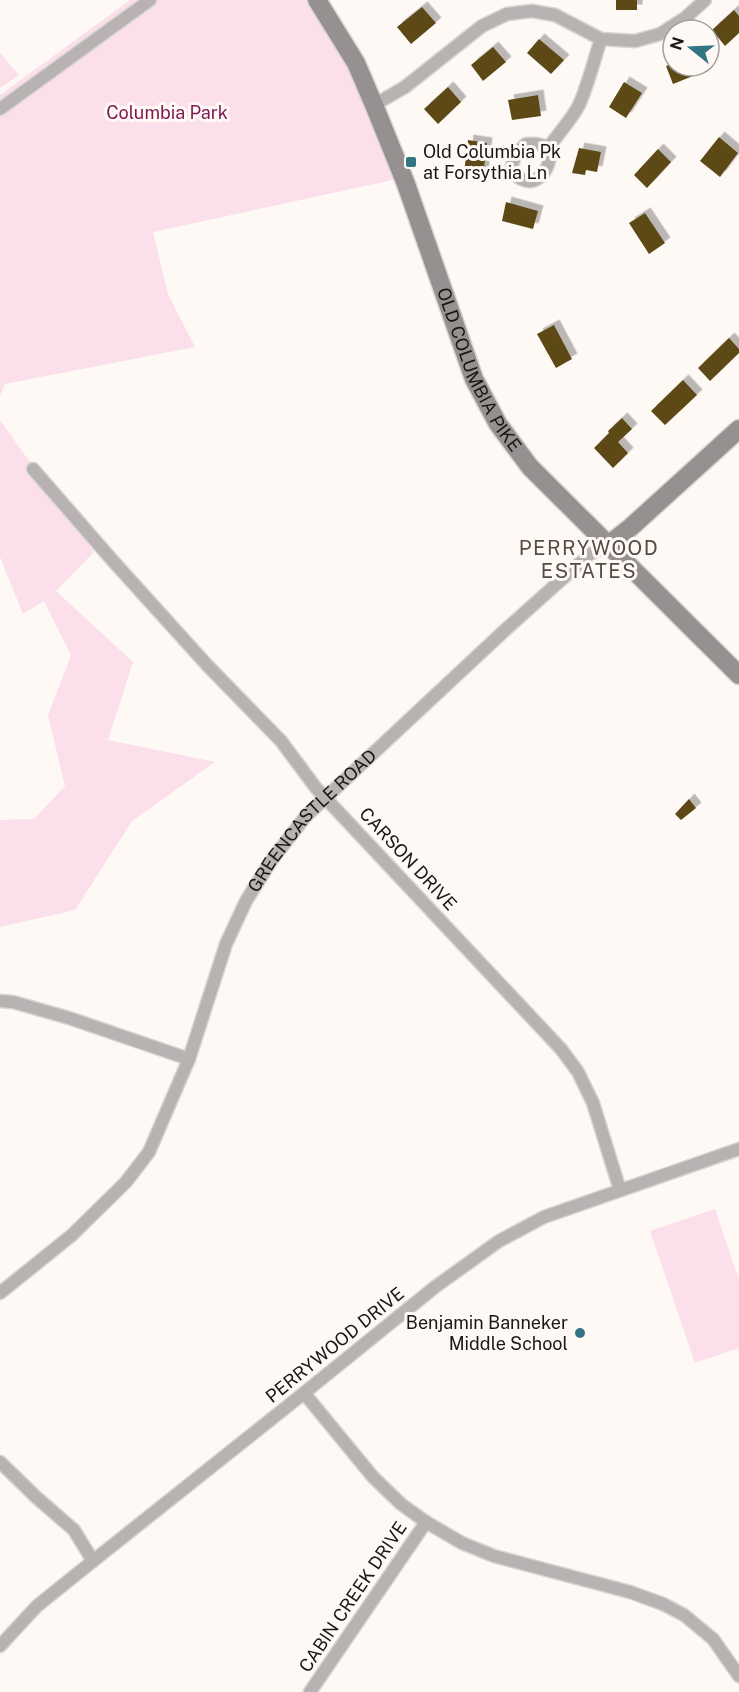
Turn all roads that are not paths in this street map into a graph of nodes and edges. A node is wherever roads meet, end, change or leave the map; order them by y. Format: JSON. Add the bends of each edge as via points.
{"nodes":[{"id":1,"x":150,"y":0,"type":"edge"},
{"id":2,"x":317,"y":0,"type":"edge"},
{"id":3,"x":705,"y":0,"type":"edge"},
{"id":4,"x":601,"y":39,"type":"junction"},
{"id":5,"x":374,"y":105,"type":"junction"},
{"id":6,"x":0,"y":109,"type":"edge"},
{"id":7,"x":549,"y":147,"type":"dead end"},
{"id":8,"x":739,"y":429,"type":"edge"},
{"id":9,"x":33,"y":469,"type":"dead end"},
{"id":10,"x":608,"y":545,"type":"junction"},
{"id":11,"x":739,"y":675,"type":"edge"},
{"id":12,"x":325,"y":797,"type":"junction"},
{"id":13,"x":0,"y":1001,"type":"edge"},
{"id":14,"x":189,"y":1059,"type":"junction"},
{"id":15,"x":739,"y":1149,"type":"edge"},
{"id":16,"x":620,"y":1190,"type":"junction"},
{"id":17,"x":0,"y":1293,"type":"edge"},
{"id":18,"x":304,"y":1393,"type":"junction"},
{"id":19,"x":0,"y":1462,"type":"edge"},
{"id":20,"x":426,"y":1522,"type":"junction"},
{"id":21,"x":93,"y":1561,"type":"junction"},
{"id":22,"x":0,"y":1646,"type":"edge"},
{"id":23,"x":739,"y":1676,"type":"edge"},
{"id":24,"x":310,"y":1692,"type":"edge"}],
"edges":[{"from":1,"to":6,"type":"street"},
{"from":2,"to":5,"type":"main road","name":"OLD COLUMBIA PIKE","via":[[356,63]]},
{"from":3,"to":4,"type":"street","via":[[660,34],[635,41]]},
{"from":4,"to":5,"type":"street","via":[[555,15],[532,11],[507,14],[482,26],[405,87]]},
{"from":4,"to":7,"type":"street","via":[[579,106]]},
{"from":5,"to":10,"type":"main road","name":"OLD COLUMBIA PIKE","via":[[474,379],[498,423],[530,467]]},
{"from":8,"to":10,"type":"main road","name":"GREENCASTLE ROAD"},
{"from":9,"to":12,"type":"street","name":"CARSON DRIVE","via":[[207,665],[281,741]]},
{"from":10,"to":11,"type":"main road","name":"OLD COLUMBIA PIKE"},
{"from":10,"to":12,"type":"street","name":"GREENCASTLE ROAD","via":[[590,554]]},
{"from":12,"to":14,"type":"street","name":"GREENCASTLE ROAD","via":[[271,861],[246,901],[226,944]]},
{"from":12,"to":16,"type":"street","name":"CARSON DRIVE","via":[[573,1064],[593,1103]]},
{"from":13,"to":14,"type":"street","via":[[69,1018]]},
{"from":14,"to":17,"type":"street","name":"GREENCASTLE ROAD","via":[[149,1152],[126,1182],[72,1235]]},
{"from":15,"to":16,"type":"street","name":"PERRYWOOD DRIVE"},
{"from":16,"to":18,"type":"street","name":"PERRYWOOD DRIVE","via":[[544,1217],[498,1241]]},
{"from":18,"to":20,"type":"street","via":[[373,1477]]},
{"from":18,"to":21,"type":"street","name":"PERRYWOOD DRIVE"},
{"from":19,"to":21,"type":"street","via":[[75,1530]]},
{"from":20,"to":23,"type":"street","via":[[494,1556],[663,1604],[684,1615],[712,1639]]},
{"from":20,"to":24,"type":"street","name":"CABIN CREEK DRIVE"},
{"from":21,"to":22,"type":"street","name":"PERRYWOOD DRIVE","via":[[37,1606]]}]}
